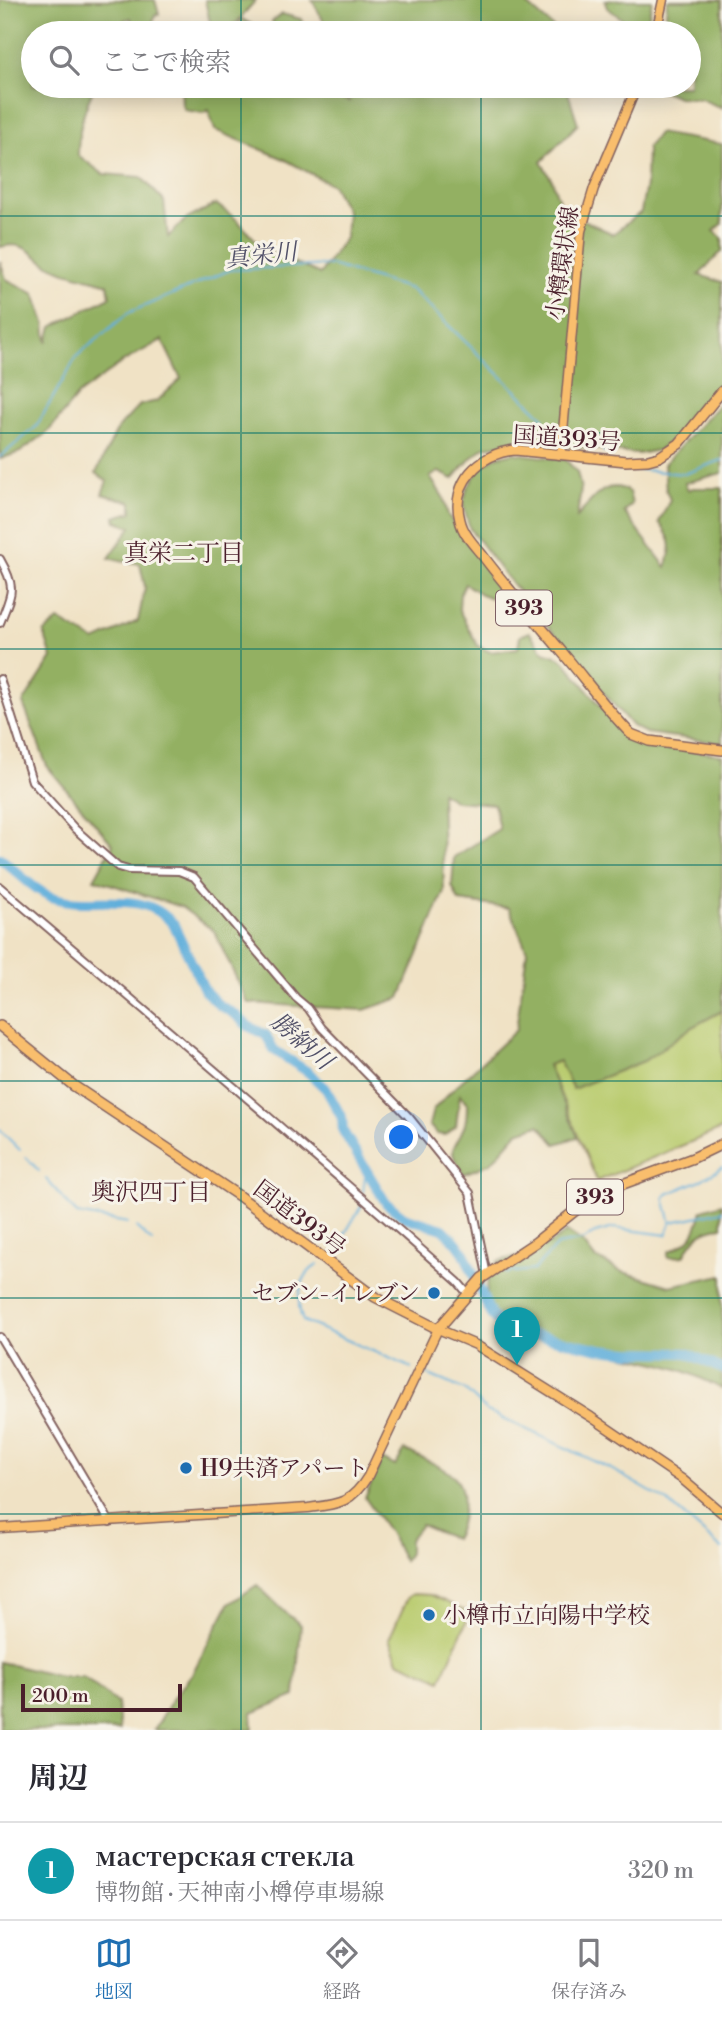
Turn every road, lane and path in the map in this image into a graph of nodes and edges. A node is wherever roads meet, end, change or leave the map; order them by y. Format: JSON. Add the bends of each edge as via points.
{"nodes":[{"id":1,"x":663,"y":0,"type":"edge"},
{"id":2,"x":659,"y":21,"type":"edge"},
{"id":3,"x":632,"y":98,"type":"edge"},
{"id":4,"x":722,"y":391,"type":"edge"},
{"id":5,"x":561,"y":454,"type":"junction"},
{"id":6,"x":0,"y":559,"type":"edge"},
{"id":7,"x":0,"y":623,"type":"edge"},
{"id":8,"x":0,"y":679,"type":"edge"},
{"id":9,"x":722,"y":750,"type":"edge"},
{"id":10,"x":0,"y":887,"type":"edge"},
{"id":11,"x":0,"y":1026,"type":"edge"},
{"id":12,"x":722,"y":1144,"type":"edge"},
{"id":13,"x":484,"y":1276,"type":"junction"},
{"id":14,"x":469,"y":1293,"type":"junction"},
{"id":15,"x":438,"y":1329,"type":"junction"},
{"id":16,"x":0,"y":1337,"type":"edge"},
{"id":17,"x":722,"y":1513,"type":"edge"},
{"id":18,"x":110,"y":1522,"type":"junction"},
{"id":19,"x":0,"y":1528,"type":"edge"}],
"edges":[{"from":1,"to":2,"type":"main road"},
{"from":3,"to":5,"type":"main road","name":"小樽環状線","via":[[581,231]]},
{"from":4,"to":5,"type":"highway","name":"国道393号","number":"393","via":[[679,444],[659,457],[626,461]]},
{"from":5,"to":9,"type":"highway","name":"国道393号","number":"393","via":[[507,450],[481,462],[460,490],[463,528],[631,734],[649,741]]},
{"from":6,"to":7,"type":"street","via":[[12,592]]},
{"from":8,"to":13,"type":"street","via":[[32,781],[75,829],[112,864],[194,877],[322,1028],[408,1116],[470,1193]]},
{"from":10,"to":14,"type":"street","via":[[256,1103]]},
{"from":11,"to":15,"type":"highway","name":"国道393号","via":[[82,1093],[239,1196],[375,1297]]},
{"from":12,"to":13,"type":"highway","number":"393","via":[[604,1191]]},
{"from":13,"to":14,"type":"highway","number":"393"},
{"from":14,"to":15,"type":"highway","number":"393"},
{"from":15,"to":17,"type":"main road","via":[[476,1345],[591,1417],[682,1479]]},
{"from":15,"to":18,"type":"main road","via":[[368,1476],[353,1497],[308,1508]]},
{"from":16,"to":18,"type":"street"},
{"from":18,"to":19,"type":"main road"}]}
